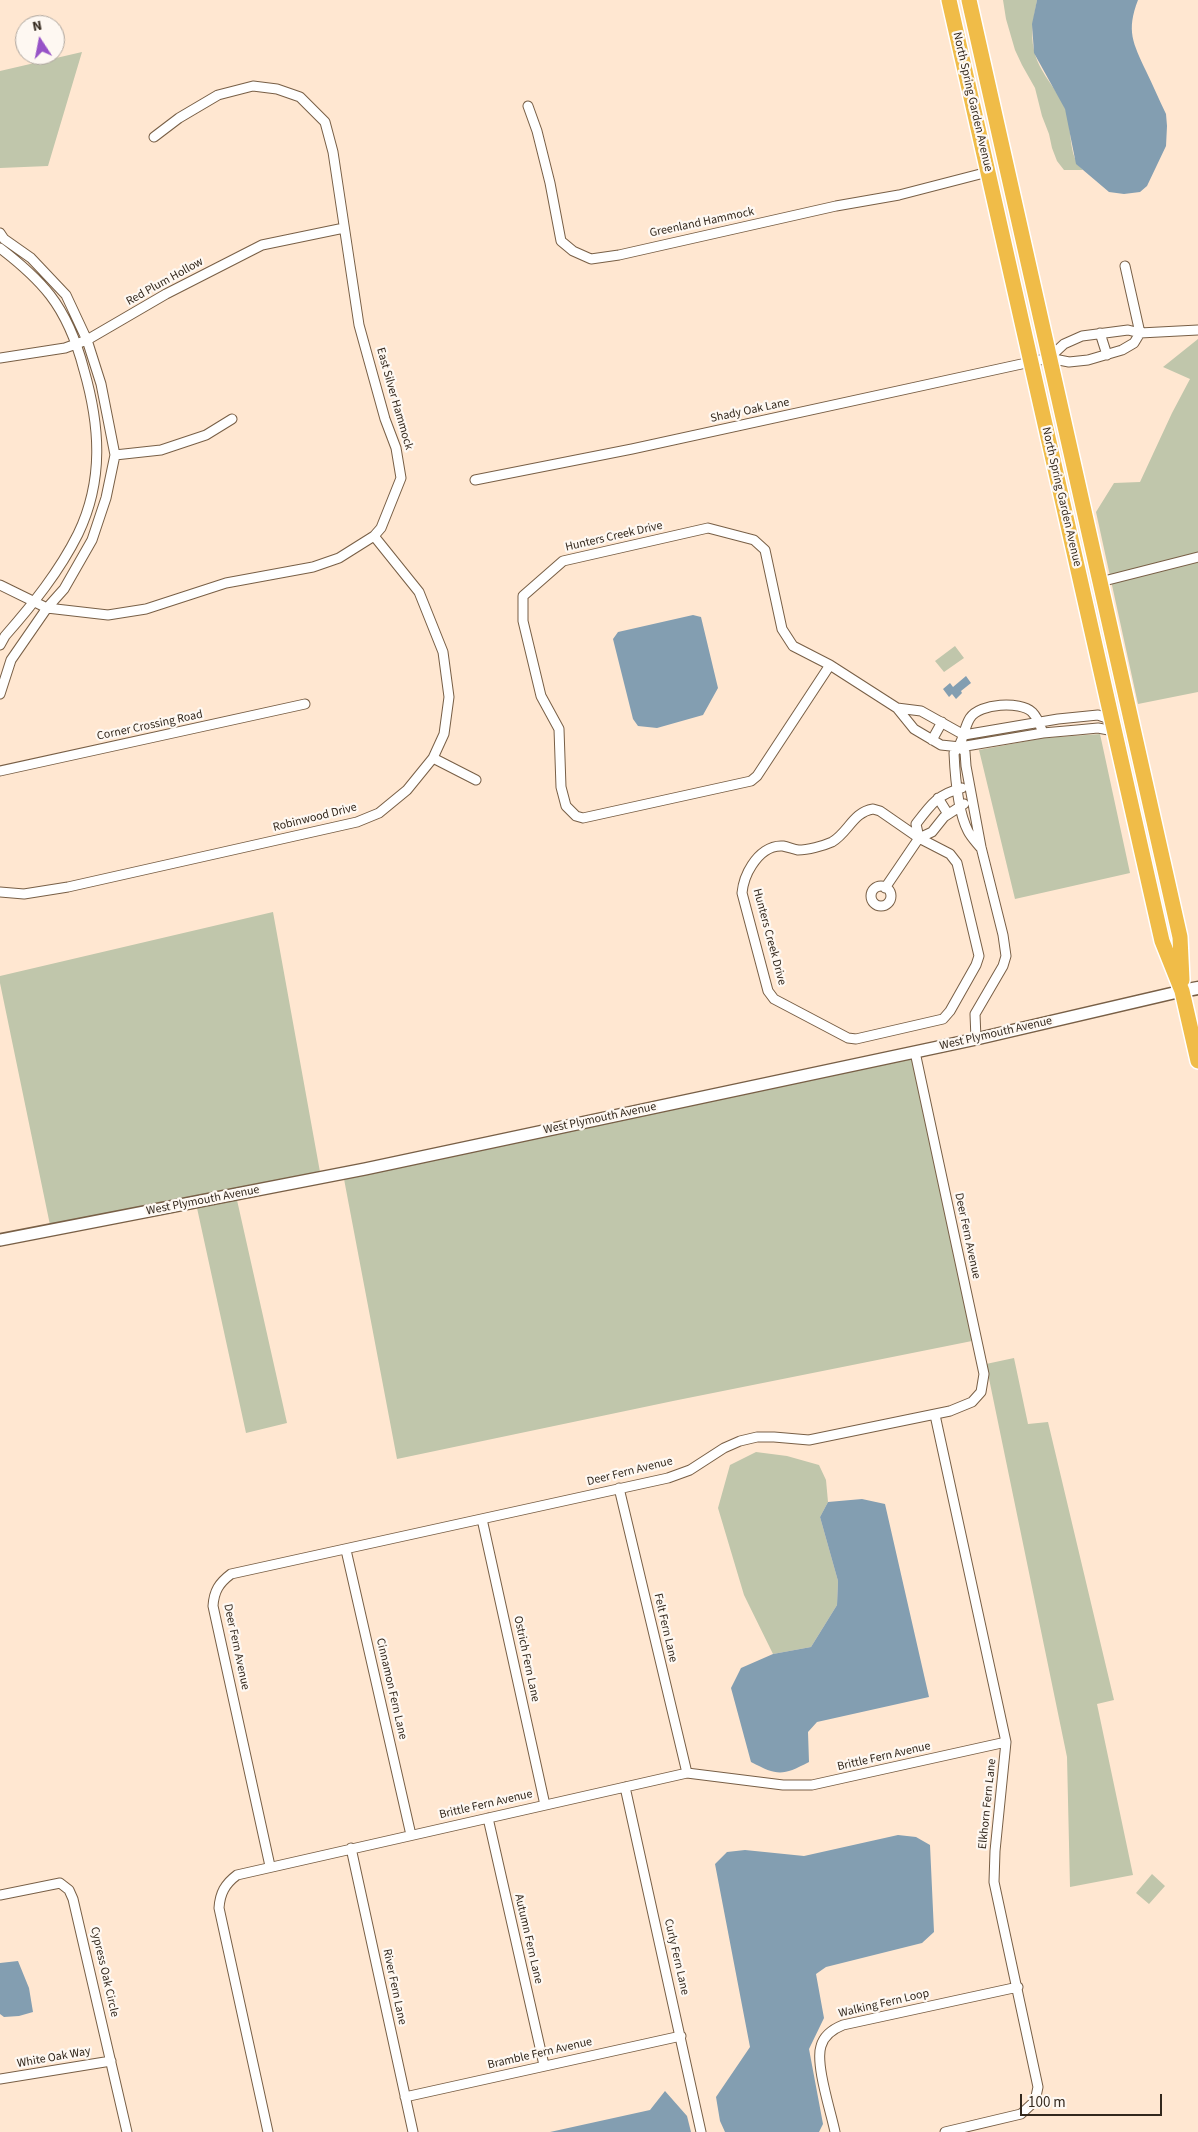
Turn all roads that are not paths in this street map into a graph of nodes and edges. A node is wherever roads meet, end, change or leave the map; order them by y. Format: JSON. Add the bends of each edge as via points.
{"nodes":[{"id":1,"x":950,"y":0,"type":"edge"},
{"id":2,"x":969,"y":0,"type":"edge"},
{"id":3,"x":528,"y":106,"type":"dead end"},
{"id":4,"x":154,"y":137,"type":"dead end"},
{"id":5,"x":988,"y":172,"type":"junction"},
{"id":6,"x":344,"y":228,"type":"junction"},
{"id":7,"x":0,"y":232,"type":"edge"},
{"id":8,"x":0,"y":248,"type":"edge"},
{"id":9,"x":1125,"y":266,"type":"dead end"},
{"id":10,"x":1198,"y":330,"type":"edge"},
{"id":11,"x":1100,"y":333,"type":"junction"},
{"id":12,"x":1140,"y":333,"type":"junction"},
{"id":13,"x":87,"y":340,"type":"junction"},
{"id":14,"x":77,"y":343,"type":"junction"},
{"id":15,"x":1107,"y":354,"type":"junction"},
{"id":16,"x":0,"y":358,"type":"edge"},
{"id":17,"x":1049,"y":358,"type":"junction"},
{"id":18,"x":1030,"y":362,"type":"junction"},
{"id":19,"x":232,"y":418,"type":"dead end"},
{"id":20,"x":115,"y":455,"type":"junction"},
{"id":21,"x":475,"y":480,"type":"dead end"},
{"id":22,"x":374,"y":536,"type":"junction"},
{"id":23,"x":1198,"y":557,"type":"edge"},
{"id":24,"x":1100,"y":582,"type":"junction"},
{"id":25,"x":0,"y":585,"type":"edge"},
{"id":26,"x":33,"y":602,"type":"junction"},
{"id":27,"x":47,"y":608,"type":"junction"},
{"id":28,"x":0,"y":645,"type":"edge"},
{"id":29,"x":830,"y":665,"type":"junction"},
{"id":30,"x":1106,"y":691,"type":"junction"},
{"id":31,"x":0,"y":694,"type":"edge"},
{"id":32,"x":305,"y":704,"type":"dead end"},
{"id":33,"x":897,"y":708,"type":"junction"},
{"id":34,"x":1130,"y":717,"type":"junction"},
{"id":35,"x":942,"y":722,"type":"junction"},
{"id":36,"x":1040,"y":722,"type":"junction"},
{"id":37,"x":1113,"y":726,"type":"junction"},
{"id":38,"x":1043,"y":733,"type":"junction"},
{"id":39,"x":964,"y":735,"type":"junction"},
{"id":40,"x":932,"y":740,"type":"junction"},
{"id":41,"x":1137,"y":744,"type":"junction"},
{"id":42,"x":960,"y":747,"type":"junction"},
{"id":43,"x":433,"y":758,"type":"junction"},
{"id":44,"x":0,"y":771,"type":"edge"},
{"id":45,"x":476,"y":780,"type":"dead end"},
{"id":46,"x":969,"y":785,"type":"junction"},
{"id":47,"x":958,"y":788,"type":"junction"},
{"id":48,"x":938,"y":798,"type":"junction"},
{"id":49,"x":972,"y":802,"type":"junction"},
{"id":50,"x":961,"y":805,"type":"junction"},
{"id":51,"x":948,"y":814,"type":"junction"},
{"id":52,"x":919,"y":838,"type":"junction"},
{"id":53,"x":981,"y":847,"type":"junction"},
{"id":54,"x":885,"y":888,"type":"dead end"},
{"id":55,"x":0,"y":892,"type":"edge"},
{"id":56,"x":1198,"y":988,"type":"edge"},
{"id":57,"x":1182,"y":991,"type":"junction"},
{"id":58,"x":976,"y":1038,"type":"junction"},
{"id":59,"x":915,"y":1052,"type":"junction"},
{"id":60,"x":1198,"y":1061,"type":"edge"},
{"id":61,"x":0,"y":1240,"type":"edge"},
{"id":62,"x":934,"y":1415,"type":"junction"},
{"id":63,"x":619,"y":1488,"type":"junction"},
{"id":64,"x":482,"y":1519,"type":"junction"},
{"id":65,"x":346,"y":1550,"type":"junction"},
{"id":66,"x":1006,"y":1742,"type":"junction"},
{"id":67,"x":687,"y":1773,"type":"junction"},
{"id":68,"x":625,"y":1787,"type":"junction"},
{"id":69,"x":545,"y":1805,"type":"junction"},
{"id":70,"x":488,"y":1818,"type":"junction"},
{"id":71,"x":411,"y":1835,"type":"junction"},
{"id":72,"x":351,"y":1848,"type":"junction"},
{"id":73,"x":270,"y":1866,"type":"junction"},
{"id":74,"x":0,"y":1895,"type":"edge"},
{"id":75,"x":1018,"y":1987,"type":"junction"},
{"id":76,"x":681,"y":2036,"type":"junction"},
{"id":77,"x":111,"y":2061,"type":"junction"},
{"id":78,"x":544,"y":2066,"type":"junction"},
{"id":79,"x":0,"y":2079,"type":"edge"},
{"id":80,"x":405,"y":2097,"type":"junction"},
{"id":81,"x":128,"y":2132,"type":"edge"},
{"id":82,"x":268,"y":2132,"type":"edge"},
{"id":83,"x":413,"y":2132,"type":"edge"},
{"id":84,"x":701,"y":2132,"type":"edge"},
{"id":85,"x":835,"y":2132,"type":"edge"},
{"id":86,"x":945,"y":2132,"type":"edge"}],
"edges":[{"from":1,"to":5,"type":"highway","name":"North Spring Garden Avenue"},
{"from":2,"to":17,"type":"highway","name":"North Spring Garden Avenue"},
{"from":3,"to":5,"type":"street","name":"Greenland Hammock","via":[[548,174],[561,241],[572,251],[591,259],[899,195]]},
{"from":4,"to":6,"type":"street","name":"East Silver Hammock","via":[[179,118],[227,92],[253,86],[277,89],[300,97],[325,122],[333,152]]},
{"from":5,"to":18,"type":"highway","name":"North Spring Garden Avenue"},
{"from":6,"to":13,"type":"street","name":"Red Plum Hollow","via":[[262,245],[166,294]]},
{"from":6,"to":22,"type":"street","name":"East Silver Hammock","via":[[359,325],[396,448],[401,478],[381,528]]},
{"from":7,"to":13,"type":"street","via":[[66,295]]},
{"from":8,"to":14,"type":"street","via":[[50,294]]},
{"from":9,"to":12,"type":"street"},
{"from":10,"to":12,"type":"street"},
{"from":11,"to":12,"type":"street","via":[[1128,330]]},
{"from":11,"to":15,"type":"street"},
{"from":11,"to":17,"type":"street","via":[[1070,341]]},
{"from":12,"to":15,"type":"street","via":[[1122,350]]},
{"from":13,"to":14,"type":"street","name":"Red Plum Hollow"},
{"from":13,"to":20,"type":"street","via":[[101,384]]},
{"from":14,"to":16,"type":"street","name":"Red Plum Hollow","via":[[65,348]]},
{"from":14,"to":26,"type":"street","via":[[97,427],[98,455],[93,488],[78,533],[52,578]]},
{"from":15,"to":17,"type":"street","via":[[1069,362]]},
{"from":17,"to":18,"type":"street","name":"Shady Oak Lane"},
{"from":17,"to":24,"type":"highway","name":"North Spring Garden Avenue"},
{"from":18,"to":21,"type":"street","name":"Shady Oak Lane"},
{"from":18,"to":30,"type":"highway","name":"North Spring Garden Avenue"},
{"from":19,"to":20,"type":"street","via":[[206,435],[161,450]]},
{"from":20,"to":27,"type":"street","via":[[106,498],[92,540],[64,589]]},
{"from":22,"to":27,"type":"street","name":"East Silver Hammock","via":[[339,558],[313,567],[226,583],[130,613],[108,615]]},
{"from":22,"to":43,"type":"street","name":"Robinwood Drive","via":[[419,592],[443,652],[449,698],[444,734]]},
{"from":23,"to":24,"type":"street"},
{"from":24,"to":34,"type":"highway","name":"North Spring Garden Avenue"},
{"from":25,"to":26,"type":"street","name":"East Silver Hammock"},
{"from":26,"to":27,"type":"street","name":"East Silver Hammock"},
{"from":26,"to":28,"type":"street"},
{"from":27,"to":31,"type":"street","via":[[11,660]]},
{"from":29,"to":29,"type":"street","name":"Hunters Creek Drive","via":[[793,646],[782,629],[764,550],[754,540],[721,530],[708,528],[563,562],[523,596],[523,621],[541,696],[558,729],[561,786],[566,806],[583,818],[751,780],[757,776]]},
{"from":29,"to":33,"type":"street","name":"Hunters Creek Drive"},
{"from":30,"to":34,"type":"highway","via":[[1120,712]]},
{"from":30,"to":37,"type":"highway","name":"North Spring Garden Avenue"},
{"from":32,"to":44,"type":"street","name":"Corner Crossing Road"},
{"from":33,"to":35,"type":"street","name":"Hunters Creek Drive","via":[[921,711]]},
{"from":33,"to":40,"type":"street","name":"Hunters Creek Drive","via":[[914,729]]},
{"from":34,"to":41,"type":"highway","name":"North Spring Garden Avenue"},
{"from":35,"to":39,"type":"street","name":"Hunters Creek Drive"},
{"from":35,"to":40,"type":"street"},
{"from":36,"to":37,"type":"street","via":[[1098,715]]},
{"from":36,"to":38,"type":"street"},
{"from":36,"to":39,"type":"street"},
{"from":36,"to":39,"type":"street","via":[[1024,707],[986,707],[970,718]]},
{"from":37,"to":38,"type":"street","name":"Hunters Creek Drive"},
{"from":37,"to":41,"type":"highway","via":[[1118,722]]},
{"from":37,"to":57,"type":"highway","name":"North Spring Garden Avenue","via":[[1162,941]]},
{"from":38,"to":42,"type":"street","name":"Hunters Creek Drive"},
{"from":39,"to":42,"type":"street"},
{"from":40,"to":42,"type":"street","name":"Hunters Creek Drive","via":[[941,745]]},
{"from":41,"to":57,"type":"highway","name":"North Spring Garden Avenue","via":[[1180,937]]},
{"from":42,"to":46,"type":"street","via":[[965,752]]},
{"from":42,"to":47,"type":"street","via":[[954,753]]},
{"from":43,"to":45,"type":"street"},
{"from":43,"to":55,"type":"street","name":"Robinwood Drive","via":[[408,790],[379,813],[356,822],[68,886],[24,894]]},
{"from":46,"to":47,"type":"street"},
{"from":46,"to":49,"type":"street"},
{"from":47,"to":48,"type":"street"},
{"from":47,"to":50,"type":"street"},
{"from":48,"to":51,"type":"street"},
{"from":48,"to":52,"type":"street","via":[[916,824]]},
{"from":49,"to":50,"type":"street"},
{"from":49,"to":53,"type":"street"},
{"from":50,"to":51,"type":"street"},
{"from":50,"to":53,"type":"street","via":[[968,832]]},
{"from":51,"to":52,"type":"street","via":[[932,832]]},
{"from":52,"to":52,"type":"street","name":"Hunters Creek Drive","via":[[873,809],[862,812],[837,839],[829,843],[798,850],[776,847],[758,857],[746,876],[742,893],[768,991],[774,998],[848,1038],[856,1039],[943,1018],[950,1011],[979,956],[957,863],[950,854]]},
{"from":52,"to":54,"type":"street"},
{"from":53,"to":58,"type":"street","via":[[1006,956],[976,1014]]},
{"from":56,"to":57,"type":"main road","name":"West Plymouth Avenue"},
{"from":57,"to":58,"type":"street","name":"West Plymouth Avenue"},
{"from":57,"to":60,"type":"highway","name":"North Spring Garden Avenue"},
{"from":58,"to":59,"type":"street","name":"West Plymouth Avenue"},
{"from":59,"to":61,"type":"street","name":"West Plymouth Avenue","via":[[365,1169]]},
{"from":59,"to":62,"type":"street","name":"Deer Fern Avenue","via":[[984,1374],[981,1392],[972,1402]]},
{"from":62,"to":63,"type":"street","name":"Deer Fern Avenue","via":[[809,1440],[757,1437],[724,1448],[690,1470]]},
{"from":62,"to":66,"type":"street","name":"Elkhorn Fern Lane"},
{"from":63,"to":64,"type":"street","name":"Deer Fern Avenue"},
{"from":63,"to":67,"type":"street","name":"Felt Fern Lane"},
{"from":64,"to":65,"type":"street","name":"Deer Fern Avenue"},
{"from":64,"to":69,"type":"street","name":"Ostrich Fern Lane"},
{"from":65,"to":71,"type":"street","name":"Cinnamon Fern Lane"},
{"from":65,"to":73,"type":"street","name":"Deer Fern Avenue","via":[[231,1574],[213,1596]]},
{"from":66,"to":67,"type":"street","name":"Brittle Fern Avenue","via":[[812,1785],[783,1785]]},
{"from":66,"to":75,"type":"street","name":"Elkhorn Fern Lane","via":[[994,1882]]},
{"from":67,"to":68,"type":"street","name":"Brittle Fern Avenue"},
{"from":68,"to":69,"type":"street","name":"Brittle Fern Avenue"},
{"from":68,"to":76,"type":"street","name":"Curly Fern Lane"},
{"from":69,"to":70,"type":"street","name":"Brittle Fern Avenue"},
{"from":70,"to":71,"type":"street","name":"Brittle Fern Avenue"},
{"from":70,"to":78,"type":"street","name":"Autumn Fern Lane"},
{"from":71,"to":72,"type":"street","name":"Brittle Fern Avenue"},
{"from":72,"to":73,"type":"street","name":"Brittle Fern Avenue"},
{"from":72,"to":80,"type":"street","name":"River Fern Lane"},
{"from":73,"to":82,"type":"street","name":"Brittle Fern Avenue","via":[[237,1875],[228,1882],[220,1895],[219,1908]]},
{"from":74,"to":77,"type":"street","name":"Cypress Oak Circle","via":[[60,1883],[69,1890],[74,1899]]},
{"from":75,"to":85,"type":"street","name":"Walking Fern Loop","via":[[831,2030],[821,2046],[820,2062]]},
{"from":75,"to":86,"type":"street","name":"Elkhorn Fern Lane","via":[[1037,2079],[1035,2101],[1021,2114]]},
{"from":76,"to":78,"type":"street","name":"Bramble Fern Avenue"},
{"from":76,"to":84,"type":"street","name":"Curly Fern Lane"},
{"from":77,"to":79,"type":"street","name":"White Oak Way"},
{"from":77,"to":81,"type":"street","name":"Cypress Oak Circle"},
{"from":78,"to":80,"type":"street","name":"Bramble Fern Avenue"},
{"from":80,"to":83,"type":"street","name":"River Fern Lane"}]}
